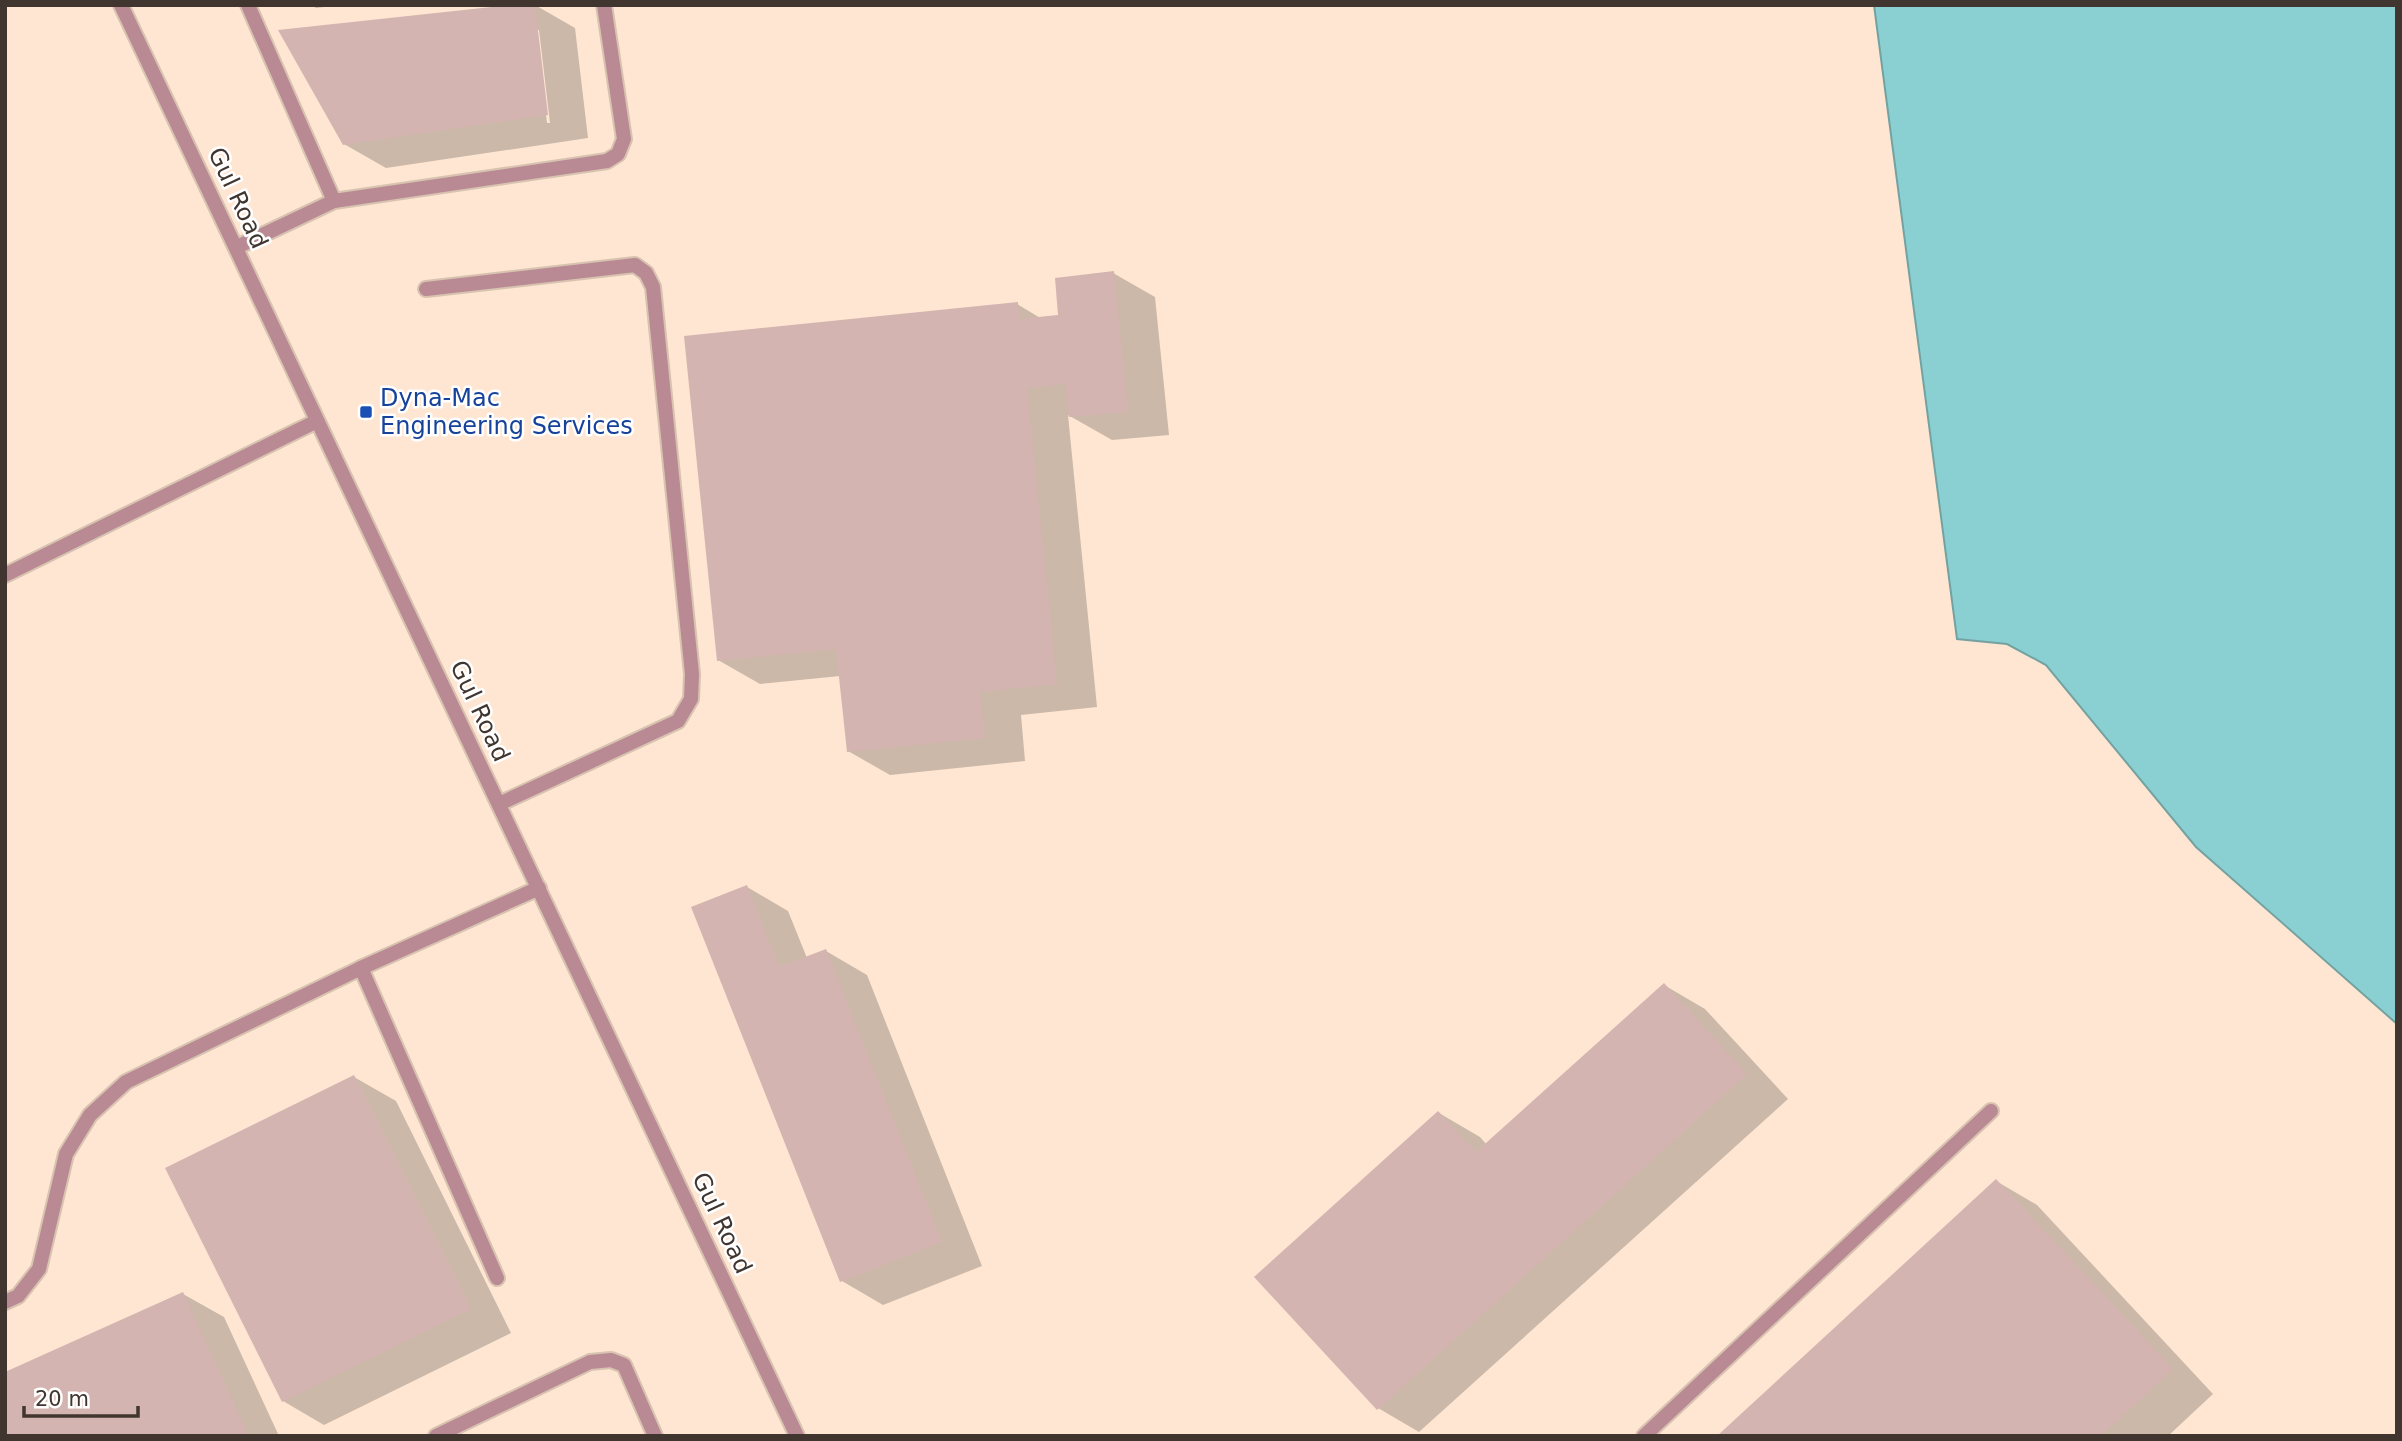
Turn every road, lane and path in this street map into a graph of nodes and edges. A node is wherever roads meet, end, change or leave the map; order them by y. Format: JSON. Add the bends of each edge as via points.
{"nodes":[{"id":1,"x":121,"y":5,"type":"edge"},
{"id":2,"x":248,"y":5,"type":"edge"},
{"id":3,"x":604,"y":5,"type":"edge"},
{"id":4,"x":334,"y":201,"type":"junction"},
{"id":5,"x":237,"y":247,"type":"junction"},
{"id":6,"x":426,"y":289,"type":"dead end"},
{"id":7,"x":317,"y":421,"type":"junction"},
{"id":8,"x":5,"y":575,"type":"edge"},
{"id":9,"x":499,"y":804,"type":"junction"},
{"id":10,"x":539,"y":888,"type":"junction"},
{"id":11,"x":360,"y":968,"type":"junction"},
{"id":12,"x":1991,"y":1111,"type":"dead end"},
{"id":13,"x":497,"y":1278,"type":"dead end"},
{"id":14,"x":5,"y":1302,"type":"edge"},
{"id":15,"x":436,"y":1436,"type":"edge"},
{"id":16,"x":655,"y":1436,"type":"edge"},
{"id":17,"x":797,"y":1436,"type":"edge"},
{"id":18,"x":1644,"y":1436,"type":"edge"}],
"edges":[{"from":1,"to":5,"type":"street","name":"Gul Road"},
{"from":2,"to":4,"type":"street"},
{"from":3,"to":4,"type":"street","via":[[624,139],[618,154],[607,161]]},
{"from":4,"to":5,"type":"street"},
{"from":5,"to":7,"type":"street","name":"Gul Road"},
{"from":6,"to":9,"type":"street","via":[[635,265],[653,286],[691,699],[678,721]]},
{"from":7,"to":8,"type":"street"},
{"from":7,"to":9,"type":"street","name":"Gul Road"},
{"from":9,"to":10,"type":"street","name":"Gul Road"},
{"from":10,"to":11,"type":"street"},
{"from":10,"to":17,"type":"street","name":"Gul Road"},
{"from":11,"to":13,"type":"street"},
{"from":11,"to":14,"type":"street","via":[[127,1082],[90,1115],[66,1154],[39,1269],[18,1296]]},
{"from":12,"to":18,"type":"street"},
{"from":15,"to":16,"type":"street","via":[[590,1362],[611,1360],[624,1365]]}]}
